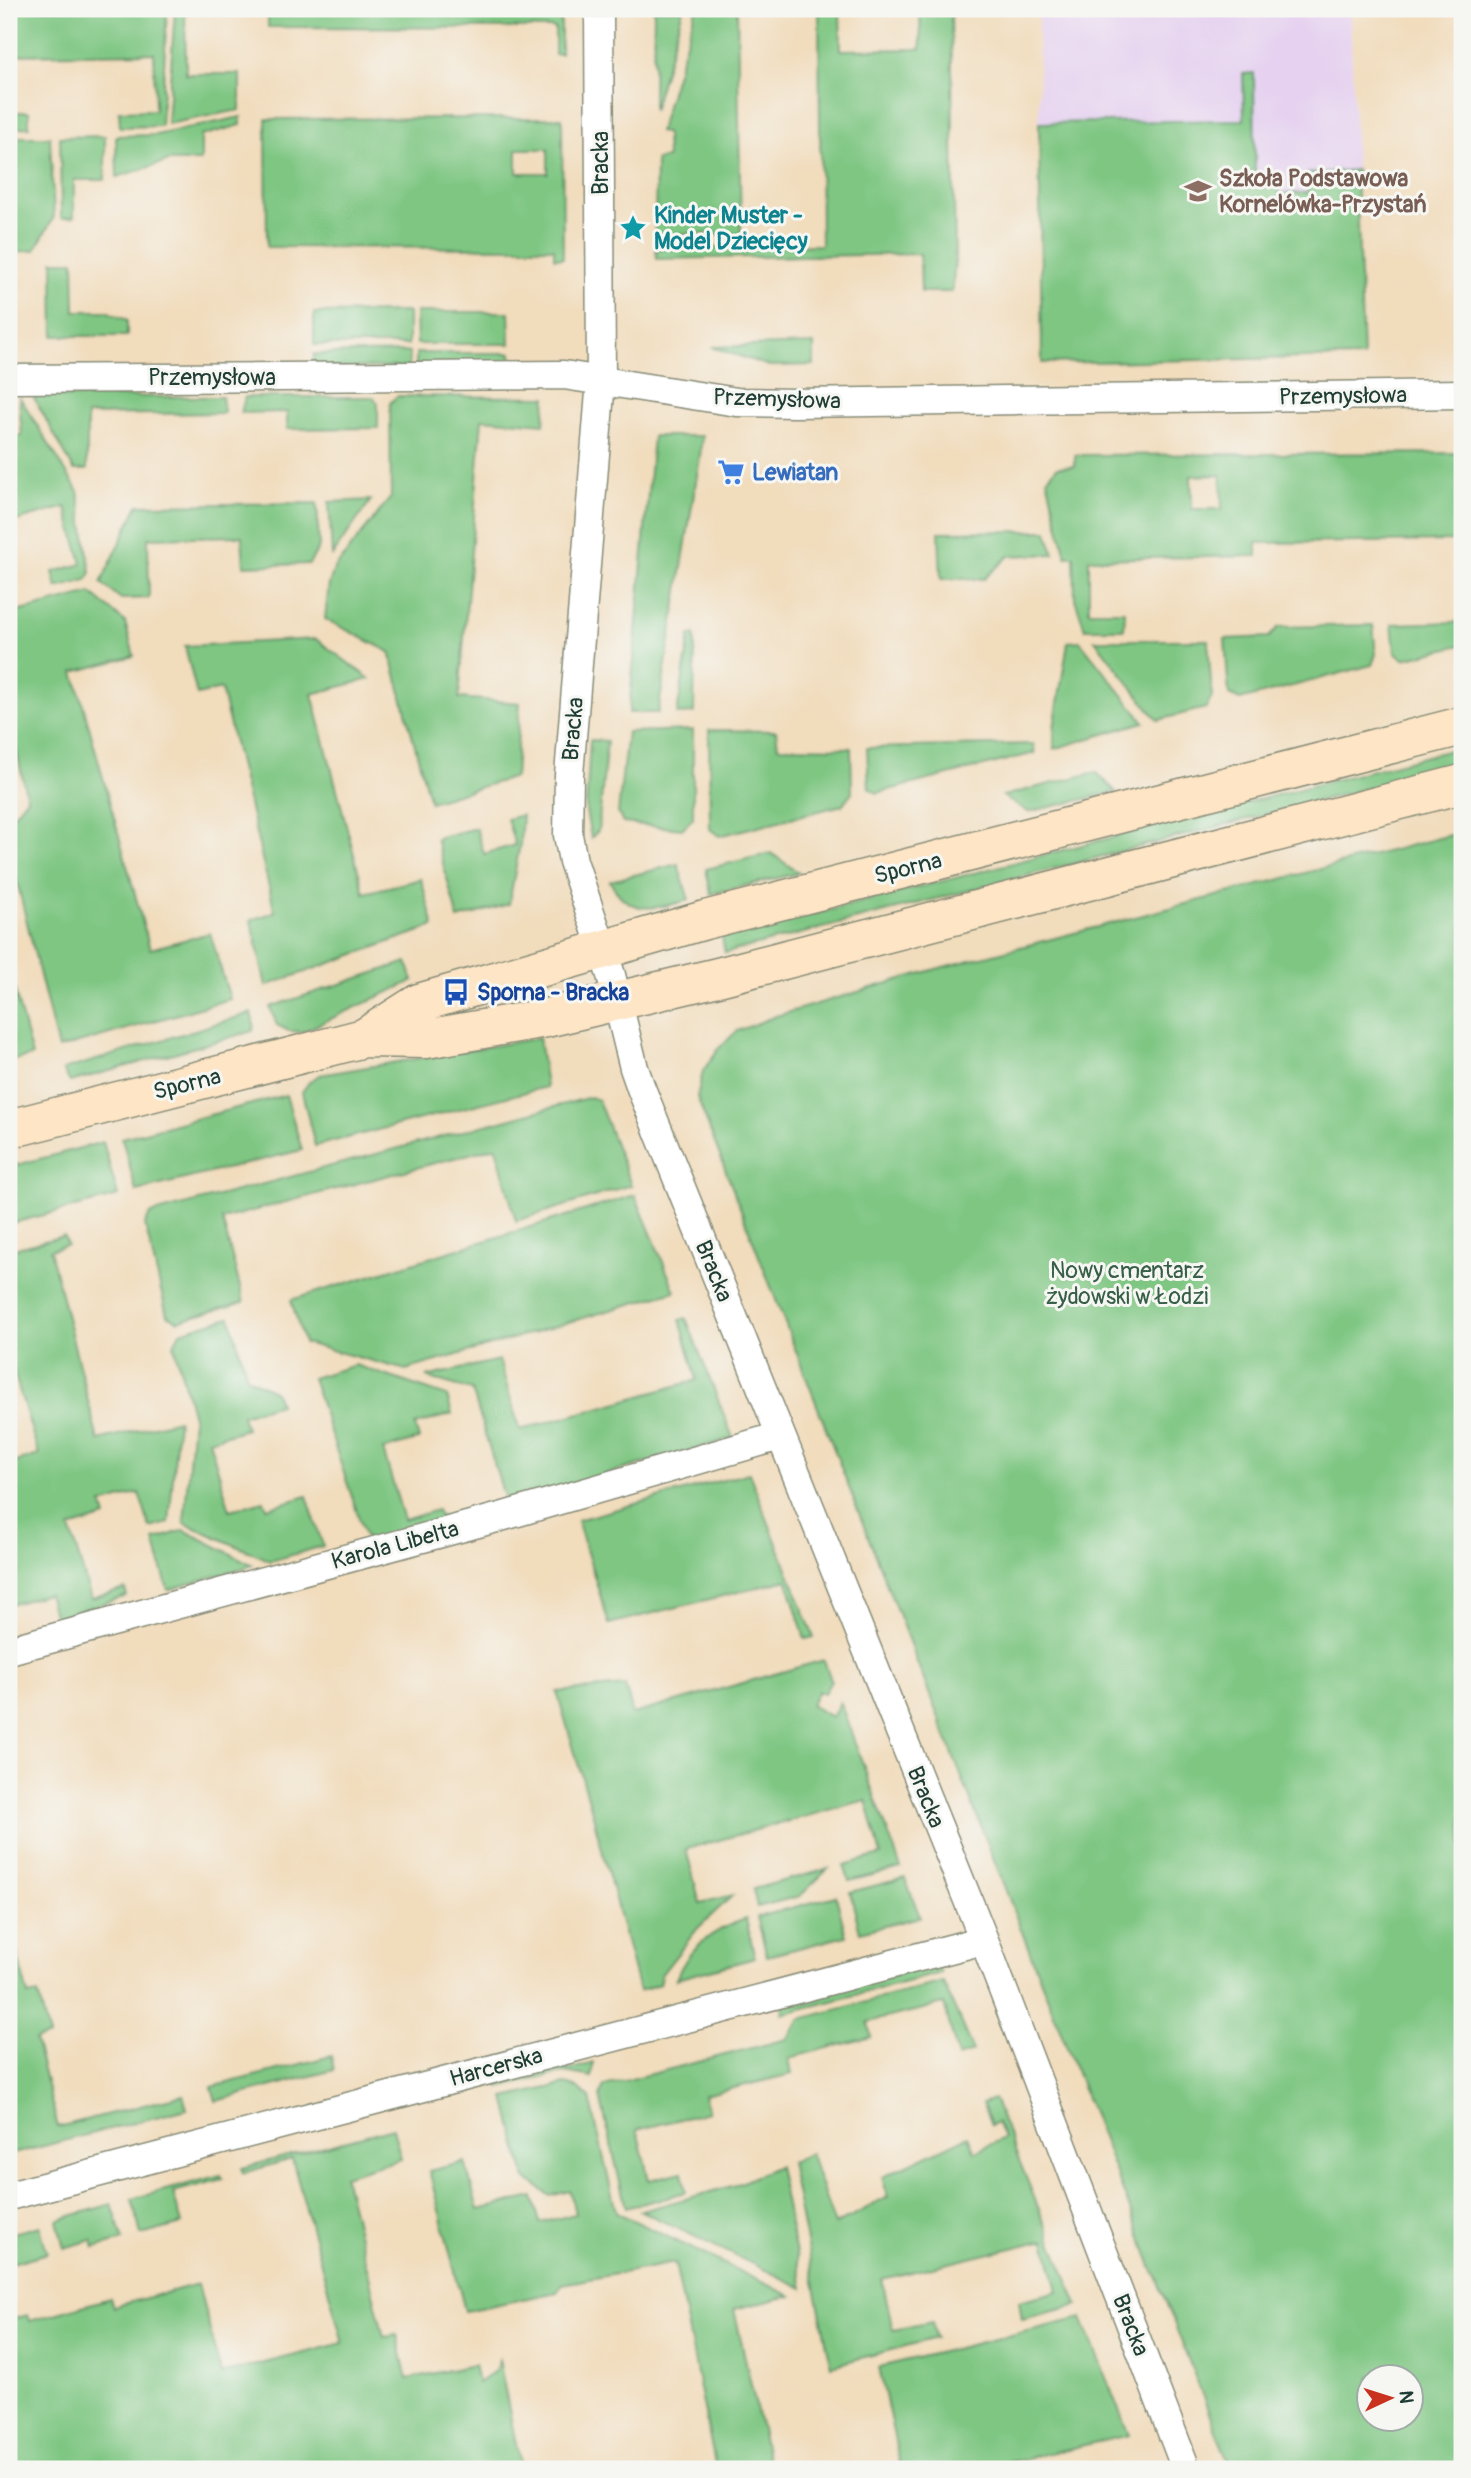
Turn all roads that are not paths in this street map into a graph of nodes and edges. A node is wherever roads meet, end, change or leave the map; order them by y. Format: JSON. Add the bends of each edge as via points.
{"nodes":[{"id":1,"x":599,"y":9,"type":"edge"},
{"id":2,"x":9,"y":379,"type":"edge"},
{"id":3,"x":601,"y":380,"type":"junction"},
{"id":4,"x":1462,"y":394,"type":"edge"},
{"id":5,"x":1462,"y":726,"type":"edge"},
{"id":6,"x":1462,"y":784,"type":"edge"},
{"id":7,"x":603,"y":950,"type":"junction"},
{"id":8,"x":617,"y":1001,"type":"junction"},
{"id":9,"x":364,"y":1038,"type":"junction"},
{"id":10,"x":9,"y":1129,"type":"edge"},
{"id":11,"x":780,"y":1436,"type":"junction"},
{"id":12,"x":9,"y":1650,"type":"edge"},
{"id":13,"x":984,"y":1940,"type":"junction"},
{"id":14,"x":9,"y":2196,"type":"edge"},
{"id":15,"x":1186,"y":2469,"type":"edge"}],
"edges":[{"from":1,"to":3,"type":"street","name":"Bracka"},
{"from":2,"to":3,"type":"street","name":"Przemysłowa","via":[[564,375]]},
{"from":3,"to":4,"type":"street","name":"Przemysłowa","via":[[737,402]]},
{"from":3,"to":7,"type":"street","name":"Bracka","via":[[568,835]]},
{"from":5,"to":7,"type":"street","name":"Sporna"},
{"from":6,"to":8,"type":"street","name":"Sporna"},
{"from":7,"to":8,"type":"street","name":"Bracka"},
{"from":7,"to":9,"type":"street","name":"Sporna","via":[[419,1003]]},
{"from":8,"to":9,"type":"street","name":"Sporna","via":[[426,1039]]},
{"from":8,"to":11,"type":"street","name":"Bracka","via":[[641,1088]]},
{"from":9,"to":10,"type":"street","name":"Sporna"},
{"from":11,"to":12,"type":"street","name":"Karola Libelta"},
{"from":11,"to":13,"type":"street","name":"Bracka"},
{"from":13,"to":14,"type":"street","name":"Harcerska"},
{"from":13,"to":15,"type":"street","name":"Bracka"}]}
